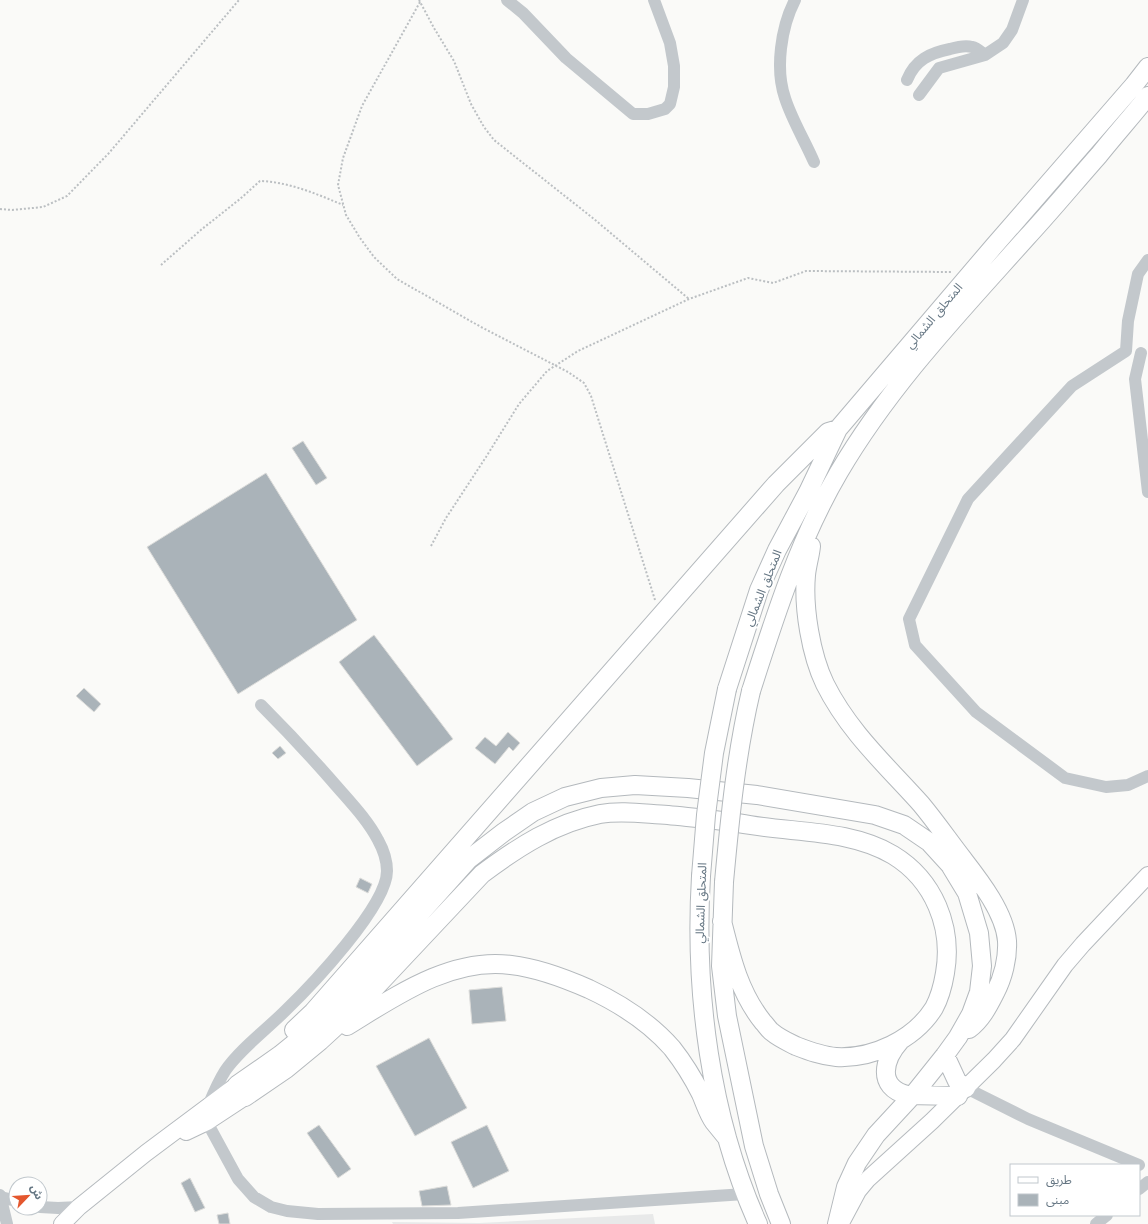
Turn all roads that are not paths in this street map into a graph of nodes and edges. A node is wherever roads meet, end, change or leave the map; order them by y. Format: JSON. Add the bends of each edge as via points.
{"nodes":[{"id":1,"x":507,"y":0,"type":"edge"},
{"id":2,"x":654,"y":0,"type":"edge"},
{"id":3,"x":795,"y":0,"type":"edge"},
{"id":4,"x":1023,"y":0,"type":"edge"},
{"id":5,"x":985,"y":55,"type":"junction"},
{"id":6,"x":1148,"y":67,"type":"edge"},
{"id":7,"x":907,"y":80,"type":"dead end"},
{"id":8,"x":919,"y":95,"type":"dead end"},
{"id":9,"x":1148,"y":96,"type":"edge"},
{"id":10,"x":814,"y":162,"type":"dead end"},
{"id":11,"x":1148,"y":260,"type":"edge"},
{"id":12,"x":1126,"y":351,"type":"junction"},
{"id":13,"x":1144,"y":353,"type":"edge"},
{"id":14,"x":838,"y":429,"type":"junction"},
{"id":15,"x":1148,"y":492,"type":"edge"},
{"id":16,"x":815,"y":517,"type":"junction"},
{"id":17,"x":261,"y":705,"type":"dead end"},
{"id":18,"x":1148,"y":776,"type":"edge"},
{"id":19,"x":1148,"y":875,"type":"edge"},
{"id":20,"x":722,"y":921,"type":"junction"},
{"id":21,"x":958,"y":1037,"type":"junction"},
{"id":22,"x":900,"y":1040,"type":"junction"},
{"id":23,"x":320,"y":1042,"type":"junction"},
{"id":24,"x":946,"y":1055,"type":"junction"},
{"id":25,"x":241,"y":1091,"type":"junction"},
{"id":26,"x":962,"y":1092,"type":"junction"},
{"id":27,"x":913,"y":1095,"type":"junction"},
{"id":28,"x":208,"y":1114,"type":"junction"},
{"id":29,"x":727,"y":1138,"type":"junction"},
{"id":30,"x":1137,"y":1164,"type":"edge"},
{"id":31,"x":1148,"y":1182,"type":"edge"},
{"id":32,"x":1140,"y":1188,"type":"edge"},
{"id":33,"x":744,"y":1194,"type":"junction"},
{"id":34,"x":0,"y":1196,"type":"edge"},
{"id":35,"x":48,"y":1207,"type":"edge"},
{"id":36,"x":78,"y":1207,"type":"junction"},
{"id":37,"x":1106,"y":1216,"type":"edge"},
{"id":38,"x":7,"y":1224,"type":"edge"},
{"id":39,"x":62,"y":1224,"type":"edge"},
{"id":40,"x":758,"y":1224,"type":"edge"},
{"id":41,"x":781,"y":1224,"type":"edge"},
{"id":42,"x":839,"y":1224,"type":"edge"},
{"id":43,"x":1096,"y":1224,"type":"edge"}],
"edges":[{"from":1,"to":2,"type":"street","via":[[566,58],[634,114],[648,114],[665,109],[670,104],[674,87],[670,43]]},
{"from":3,"to":10,"type":"street","via":[[783,36],[781,83],[785,99]]},
{"from":4,"to":5,"type":"street","via":[[1008,37]]},
{"from":5,"to":7,"type":"street","via":[[976,48],[966,46],[929,54]]},
{"from":5,"to":8,"type":"street","via":[[939,68]]},
{"from":6,"to":14,"type":"highway","name":"المتحلق الشمالي"},
{"from":9,"to":16,"type":"highway","name":"المتحلق الشمالي","via":[[900,382],[839,472]]},
{"from":11,"to":12,"type":"street","via":[[1138,274],[1128,321]]},
{"from":12,"to":13,"type":"street"},
{"from":12,"to":18,"type":"street","via":[[1072,386],[968,499],[909,619],[915,645],[976,712],[1065,778],[1106,786],[1128,785]]},
{"from":13,"to":15,"type":"street","via":[[1135,379]]},
{"from":14,"to":25,"type":"highway","via":[[828,432],[776,484]]},
{"from":14,"to":29,"type":"highway","name":"المتحلق الشمالي","bridge":true,"via":[[759,590],[727,689],[714,753],[706,815],[699,914],[706,1033]]},
{"from":16,"to":20,"type":"highway","name":"المتحلق الشمالي","bridge":true,"via":[[770,631],[751,691],[733,787]]},
{"from":16,"to":21,"type":"highway","via":[[806,576],[806,600],[812,645],[825,684],[852,728],[922,806],[979,880],[990,897],[1007,940],[1004,969],[988,1008],[977,1023]]},
{"from":17,"to":28,"type":"street","via":[[316,762],[360,814],[378,840],[386,858],[387,872],[383,888],[372,909],[355,933],[286,1010],[233,1061],[220,1080]]},
{"from":19,"to":26,"type":"main road","via":[[1082,944],[1013,1039]]},
{"from":20,"to":22,"type":"highway","via":[[740,984],[755,1011],[772,1032],[813,1053],[834,1057],[856,1056],[882,1050]]},
{"from":20,"to":41,"type":"highway","name":"المتحلق الشمالي","via":[[721,966],[727,1016],[754,1146]]},
{"from":21,"to":24,"type":"highway"},
{"from":21,"to":25,"type":"highway","via":[[971,1014],[979,992],[982,966],[979,933],[967,893],[950,865],[929,842],[904,825],[875,815],[757,795],[635,785],[600,788],[565,797],[533,812],[469,859],[338,1005]]},
{"from":22,"to":23,"type":"highway","via":[[916,1028],[934,1007],[947,962],[942,917],[923,882],[909,866],[870,845],[826,834],[720,819],[624,812],[600,814],[549,831],[527,842],[482,874],[356,1008]]},
{"from":22,"to":27,"type":"highway","via":[[891,1054],[886,1074],[895,1090]]},
{"from":23,"to":25,"type":"highway","via":[[286,1069]]},
{"from":23,"to":29,"type":"highway","via":[[402,993],[437,976],[481,965],[510,964],[525,967],[548,973],[595,992],[655,1031],[672,1048],[689,1073],[713,1121]]},
{"from":24,"to":26,"type":"highway"},
{"from":24,"to":27,"type":"highway"},
{"from":25,"to":28,"type":"main road"},
{"from":26,"to":27,"type":"highway"},
{"from":26,"to":30,"type":"street"},
{"from":26,"to":42,"type":"main road","via":[[868,1179],[854,1197]]},
{"from":27,"to":42,"type":"highway","via":[[876,1135],[857,1163],[846,1187]]},
{"from":28,"to":33,"type":"street","via":[[238,1179],[254,1197],[271,1207],[287,1211],[318,1214],[458,1214]]},
{"from":28,"to":36,"type":"main road","via":[[146,1153]]},
{"from":29,"to":33,"type":"highway","name":"المتحلق الشمالي"},
{"from":31,"to":32,"type":"street"},
{"from":33,"to":40,"type":"highway","name":"المتحلق الشمالي"},
{"from":34,"to":38,"type":"street"},
{"from":35,"to":36,"type":"street"},
{"from":36,"to":39,"type":"main road"},
{"from":37,"to":43,"type":"street"}]}
